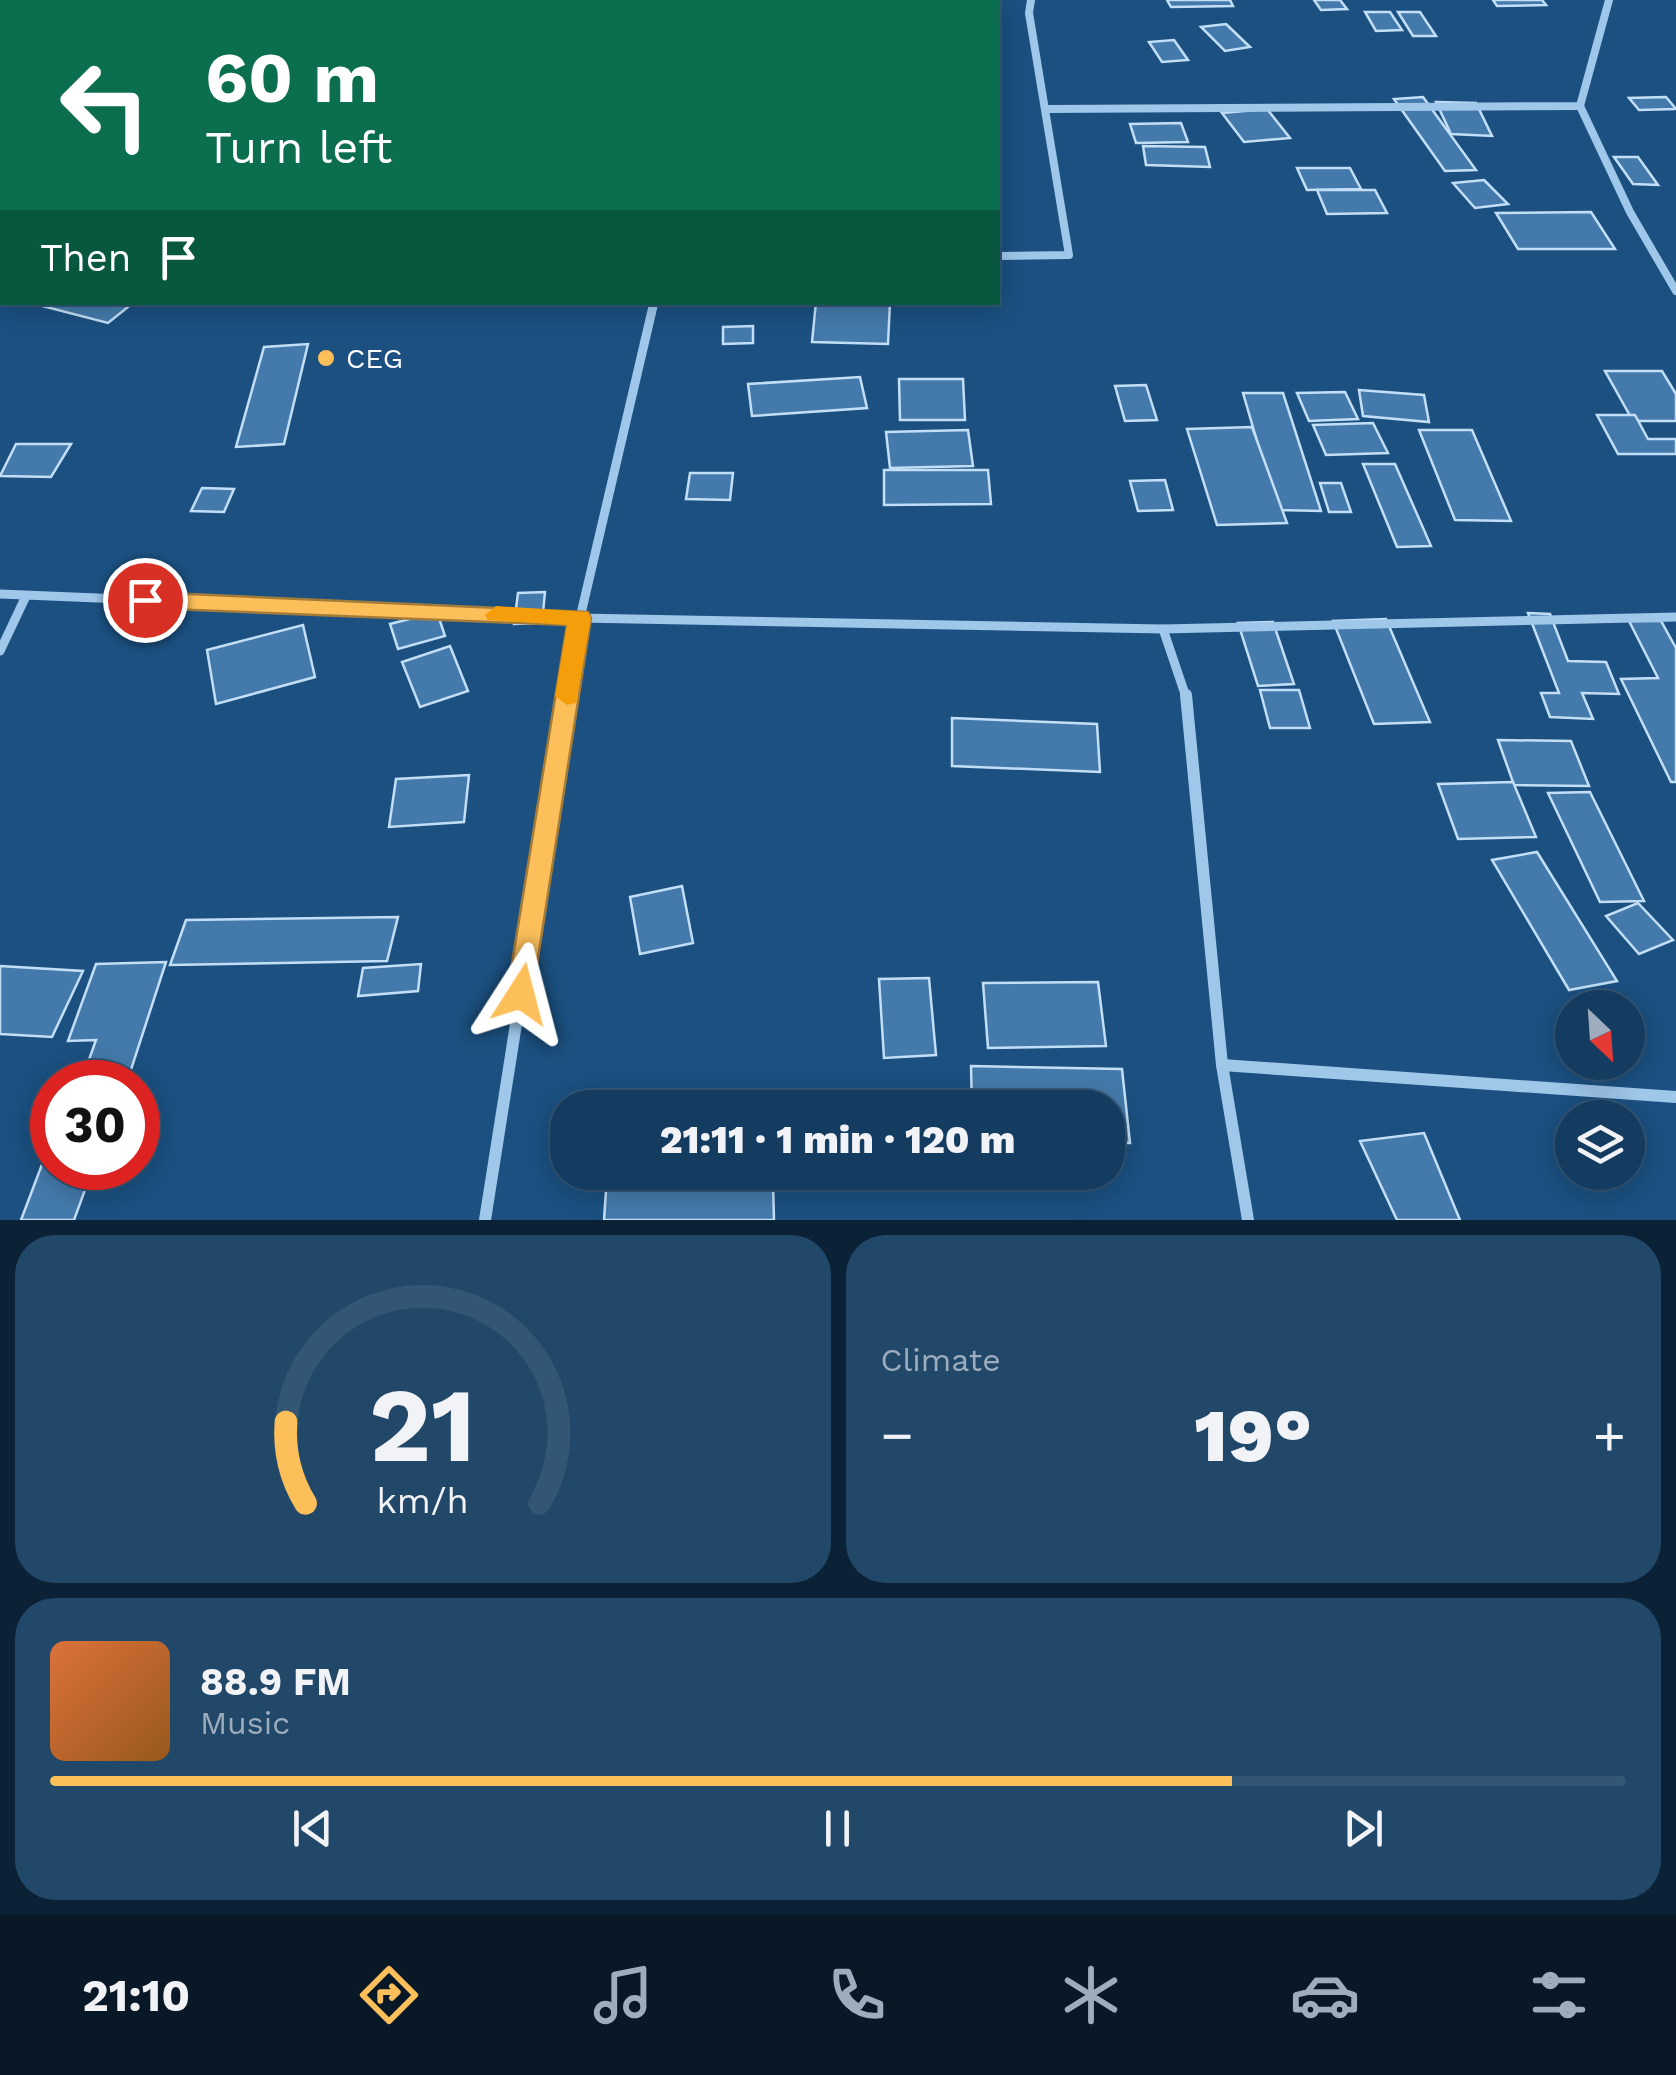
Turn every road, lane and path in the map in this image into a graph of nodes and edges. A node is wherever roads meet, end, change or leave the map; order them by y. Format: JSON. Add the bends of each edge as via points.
{"nodes":[{"id":1,"x":1031,"y":0,"type":"edge"},
{"id":2,"x":1609,"y":0,"type":"edge"},
{"id":3,"x":1580,"y":106,"type":"junction"},
{"id":4,"x":1046,"y":109,"type":"junction"},
{"id":5,"x":1000,"y":256,"type":"edge"},
{"id":6,"x":1676,"y":291,"type":"edge"},
{"id":7,"x":653,"y":305,"type":"edge"},
{"id":8,"x":0,"y":594,"type":"edge"},
{"id":9,"x":26,"y":596,"type":"junction"},
{"id":10,"x":1676,"y":617,"type":"edge"},
{"id":11,"x":580,"y":618,"type":"junction"},
{"id":12,"x":1163,"y":629,"type":"junction"},
{"id":13,"x":0,"y":650,"type":"edge"},
{"id":14,"x":1222,"y":1065,"type":"junction"},
{"id":15,"x":1676,"y":1097,"type":"edge"},
{"id":16,"x":486,"y":1220,"type":"edge"},
{"id":17,"x":1248,"y":1220,"type":"edge"}],
"edges":[{"from":1,"to":4,"type":"street"},
{"from":2,"to":3,"type":"street"},
{"from":3,"to":4,"type":"street"},
{"from":3,"to":6,"type":"street"},
{"from":4,"to":5,"type":"street","via":[[1070,254]]},
{"from":7,"to":11,"type":"street"},
{"from":8,"to":9,"type":"street"},
{"from":9,"to":11,"type":"street"},
{"from":9,"to":13,"type":"street"},
{"from":10,"to":12,"type":"street"},
{"from":11,"to":12,"type":"street"},
{"from":11,"to":16,"type":"street"},
{"from":12,"to":14,"type":"street","via":[[1184,690]]},
{"from":14,"to":15,"type":"street"},
{"from":14,"to":17,"type":"street"}]}
